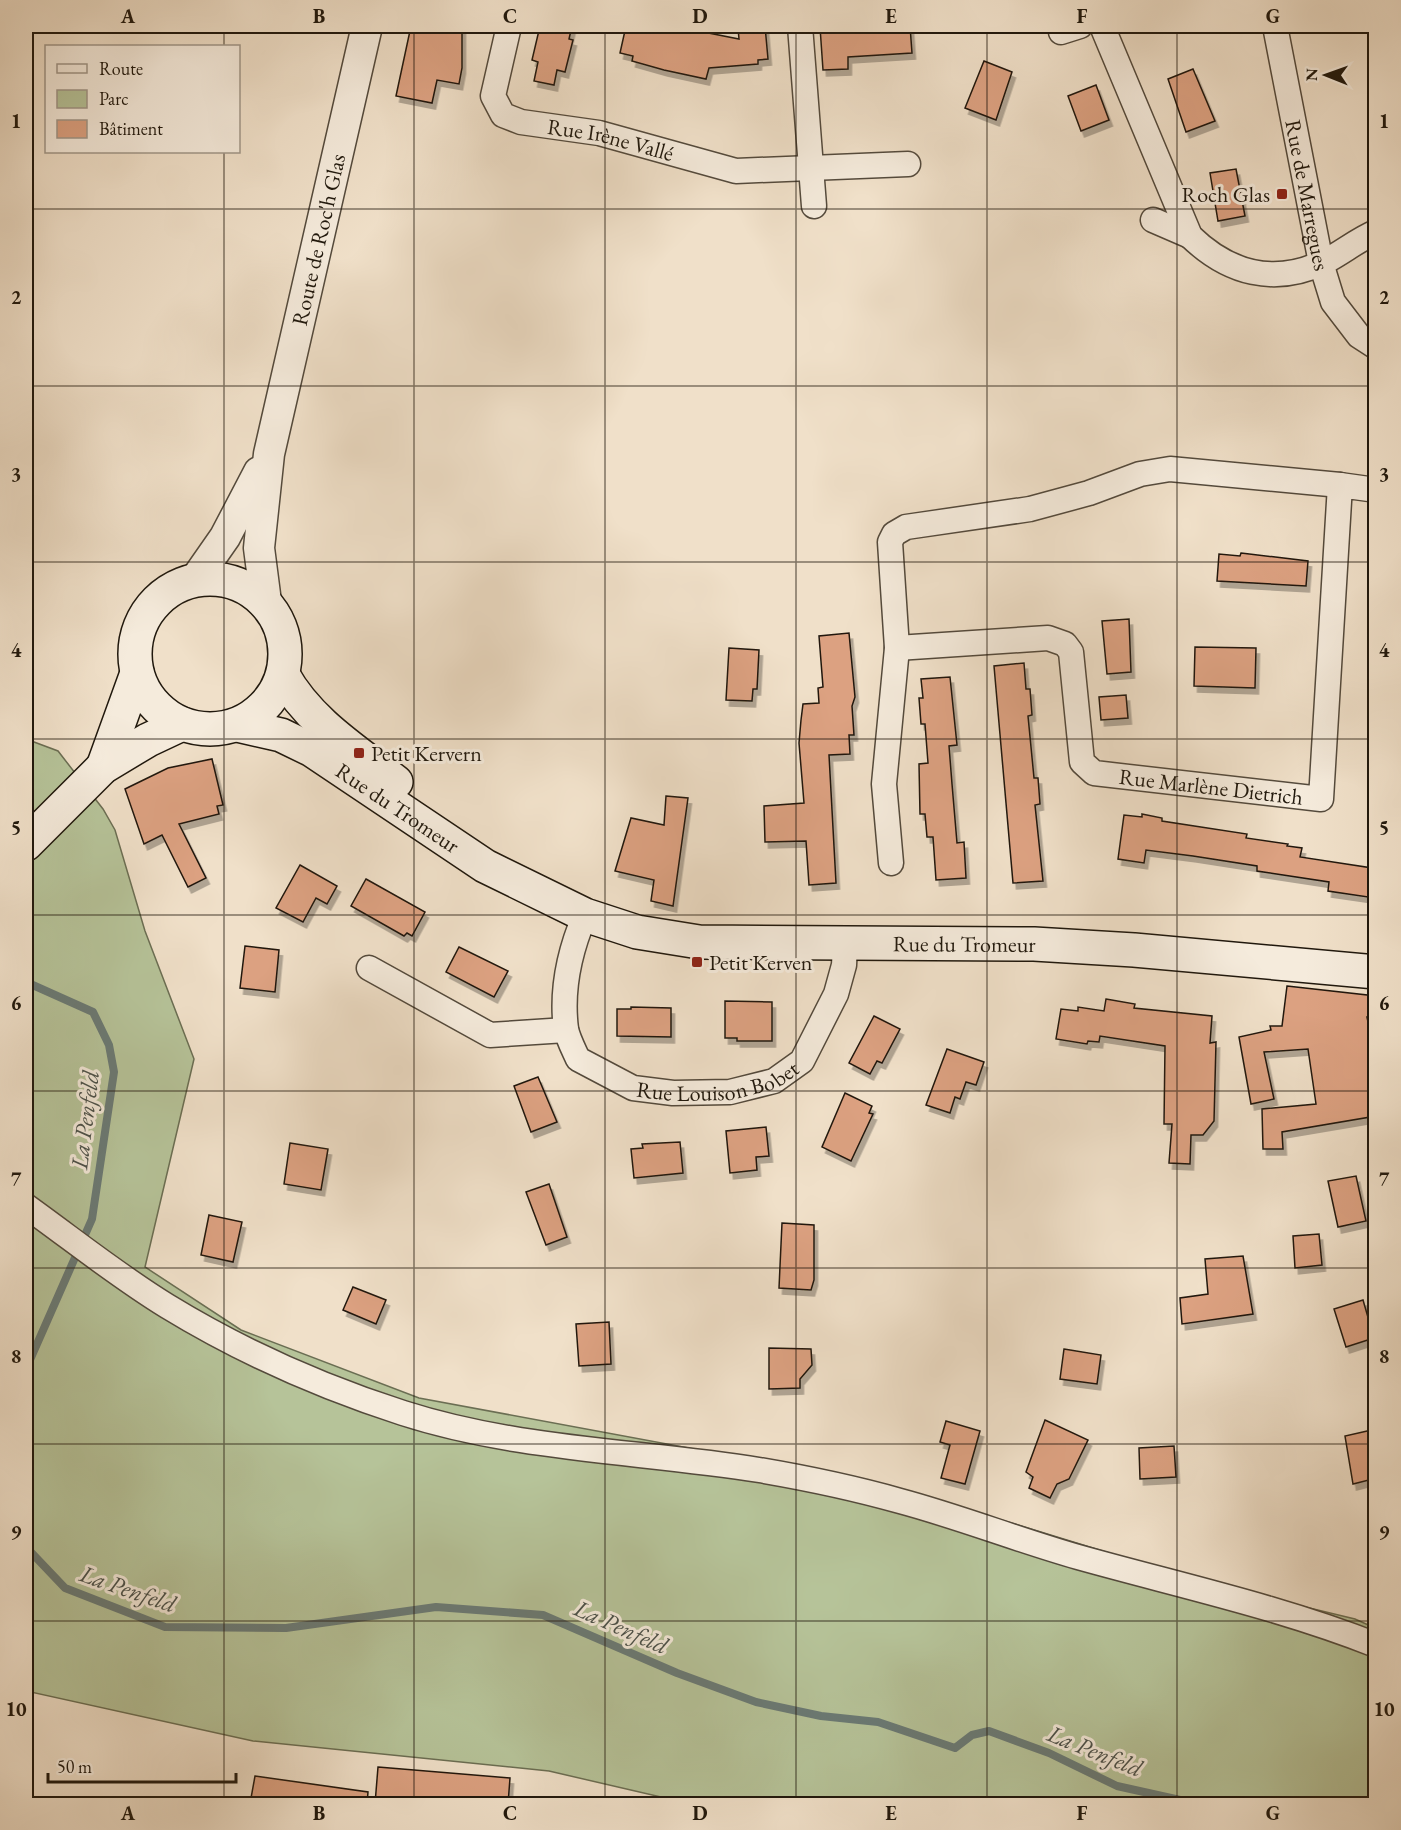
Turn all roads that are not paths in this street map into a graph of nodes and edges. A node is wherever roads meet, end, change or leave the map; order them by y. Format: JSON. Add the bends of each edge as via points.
{"nodes":[{"id":1,"x":367,"y":26,"type":"edge"},
{"id":2,"x":509,"y":26,"type":"edge"},
{"id":3,"x":800,"y":26,"type":"edge"},
{"id":4,"x":1102,"y":26,"type":"edge"},
{"id":5,"x":1275,"y":26,"type":"edge"},
{"id":6,"x":908,"y":164,"type":"dead end"},
{"id":7,"x":810,"y":169,"type":"junction"},
{"id":8,"x":814,"y":206,"type":"dead end"},
{"id":9,"x":1153,"y":220,"type":"dead end"},
{"id":10,"x":1376,"y":232,"type":"edge"},
{"id":11,"x":1190,"y":236,"type":"junction"},
{"id":12,"x":1321,"y":263,"type":"junction"},
{"id":13,"x":1376,"y":347,"type":"edge"},
{"id":14,"x":268,"y":454,"type":"junction"},
{"id":15,"x":1340,"y":485,"type":"junction"},
{"id":16,"x":1376,"y":490,"type":"edge"},
{"id":17,"x":195,"y":580,"type":"junction"},
{"id":18,"x":266,"y":602,"type":"junction"},
{"id":19,"x":897,"y":648,"type":"junction"},
{"id":20,"x":137,"y":673,"type":"junction"},
{"id":21,"x":283,"y":675,"type":"junction"},
{"id":22,"x":182,"y":724,"type":"junction"},
{"id":23,"x":237,"y":725,"type":"junction"},
{"id":24,"x":103,"y":767,"type":"junction"},
{"id":25,"x":26,"y":844,"type":"edge"},
{"id":26,"x":891,"y":863,"type":"dead end"},
{"id":27,"x":571,"y":908,"type":"junction"},
{"id":28,"x":845,"y":945,"type":"junction"},
{"id":29,"x":369,"y":968,"type":"dead end"},
{"id":30,"x":1376,"y":972,"type":"edge"},
{"id":31,"x":566,"y":1030,"type":"junction"},
{"id":32,"x":26,"y":1206,"type":"edge"},
{"id":33,"x":1376,"y":1645,"type":"edge"}],
"edges":[{"from":1,"to":14,"type":"street","name":"Route de Roc'h Glas"},
{"from":2,"to":7,"type":"street","name":"Rue Irène Vallé","via":[[493,96],[504,115],[521,122],[599,133],[736,171]]},
{"from":3,"to":7,"type":"street"},
{"from":4,"to":11,"type":"street"},
{"from":5,"to":12,"type":"street","name":"Rue de Marregues"},
{"from":6,"to":7,"type":"street","name":"Rue Irène Vallé"},
{"from":7,"to":8,"type":"street"},
{"from":9,"to":11,"type":"street"},
{"from":10,"to":12,"type":"street"},
{"from":11,"to":12,"type":"street","via":[[1202,248],[1262,275],[1292,275]]},
{"from":12,"to":13,"type":"street","name":"Rue de Marregues","via":[[1333,302],[1359,336]]},
{"from":14,"to":17,"type":"street","name":"Route de Roc'h Glas","via":[[225,537]]},
{"from":14,"to":18,"type":"street","name":"Route de Roc'h Glas","via":[[259,548]]},
{"from":15,"to":16,"type":"street"},
{"from":15,"to":19,"type":"street","via":[[1170,469],[1140,474],[1030,509],[906,527],[894,534],[890,542]]},
{"from":15,"to":19,"type":"street","name":"Rue Marlène Dietrich","via":[[1321,799],[1094,773],[1083,762],[1071,652],[1058,641],[1047,638]]},
{"from":17,"to":18,"type":"main road","via":[[233,582]]},
{"from":17,"to":20,"type":"main road","via":[[159,598],[146,614],[135,652]]},
{"from":18,"to":21,"type":"main road","via":[[280,624],[286,649]]},
{"from":19,"to":26,"type":"street","via":[[884,784]]},
{"from":20,"to":22,"type":"main road","via":[[154,704]]},
{"from":20,"to":24,"type":"main road"},
{"from":21,"to":23,"type":"main road","via":[[270,700]]},
{"from":21,"to":27,"type":"main road","name":"Rue du Tromeur","via":[[325,727]]},
{"from":22,"to":23,"type":"main road","via":[[200,729]]},
{"from":22,"to":24,"type":"main road"},
{"from":23,"to":27,"type":"main road","name":"Rue du Tromeur","via":[[281,735],[312,750],[485,866]]},
{"from":24,"to":25,"type":"main road"},
{"from":27,"to":28,"type":"main road","name":"Rue du Tromeur","via":[[637,932],[699,942]]},
{"from":27,"to":31,"type":"street","name":"Rue Louison Bobet","via":[[574,941],[566,987]]},
{"from":28,"to":30,"type":"main road","name":"Rue du Tromeur","via":[[1034,944]]},
{"from":28,"to":31,"type":"street","name":"Rue Louison Bobet","via":[[836,994],[802,1061],[774,1082],[730,1092],[673,1093],[633,1088],[578,1059]]},
{"from":29,"to":31,"type":"street","via":[[490,1035]]},
{"from":32,"to":33,"type":"street","via":[[167,1306],[234,1343],[403,1413],[481,1434],[759,1470],[899,1500],[1074,1556],[1260,1606]]}]}
